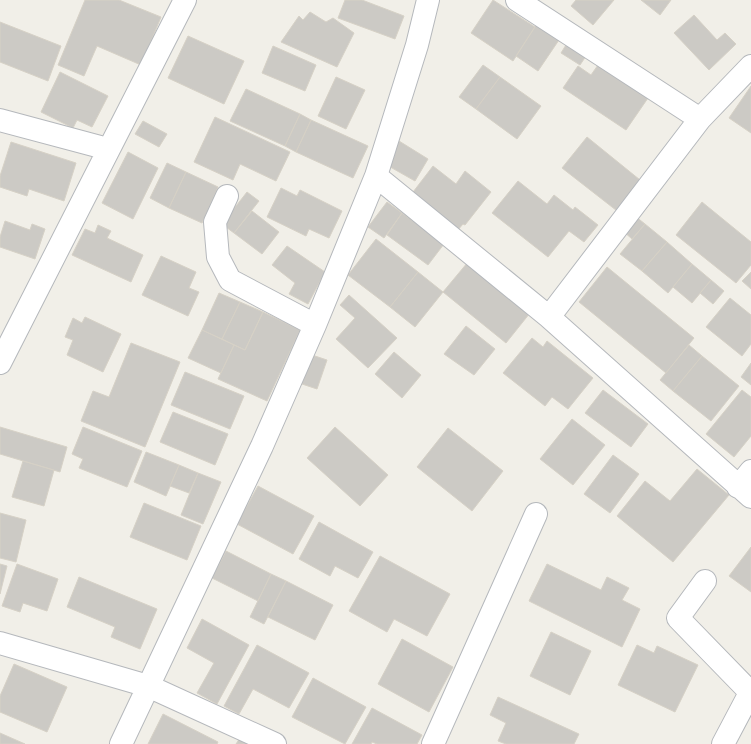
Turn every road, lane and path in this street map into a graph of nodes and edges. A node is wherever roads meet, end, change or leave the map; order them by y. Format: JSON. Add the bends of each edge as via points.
{"nodes":[{"id":1,"x":185,"y":0,"type":"edge"},
{"id":2,"x":428,"y":0,"type":"edge"},
{"id":3,"x":517,"y":0,"type":"edge"},
{"id":4,"x":751,"y":66,"type":"edge"},
{"id":5,"x":700,"y":119,"type":"junction"},
{"id":6,"x":0,"y":120,"type":"edge"},
{"id":7,"x":108,"y":149,"type":"junction"},
{"id":8,"x":376,"y":176,"type":"junction"},
{"id":9,"x":227,"y":196,"type":"dead end"},
{"id":10,"x":549,"y":317,"type":"junction"},
{"id":11,"x":315,"y":325,"type":"junction"},
{"id":12,"x":0,"y":362,"type":"edge"},
{"id":13,"x":747,"y":485,"type":"edge"},
{"id":14,"x":536,"y":514,"type":"dead end"},
{"id":15,"x":705,"y":580,"type":"dead end"},
{"id":16,"x":0,"y":643,"type":"edge"},
{"id":17,"x":148,"y":686,"type":"junction"},
{"id":18,"x":751,"y":692,"type":"edge"},
{"id":19,"x":121,"y":744,"type":"edge"},
{"id":20,"x":275,"y":744,"type":"edge"},
{"id":21,"x":433,"y":744,"type":"edge"},
{"id":22,"x":723,"y":744,"type":"edge"}],
"edges":[{"from":1,"to":7,"type":"street"},
{"from":2,"to":8,"type":"street","via":[[417,45]]},
{"from":3,"to":5,"type":"street"},
{"from":4,"to":5,"type":"street"},
{"from":5,"to":10,"type":"street"},
{"from":6,"to":7,"type":"street"},
{"from":7,"to":12,"type":"street"},
{"from":8,"to":10,"type":"street"},
{"from":8,"to":11,"type":"street"},
{"from":9,"to":11,"type":"street","via":[[215,222],[218,257],[230,280]]},
{"from":10,"to":13,"type":"street"},
{"from":11,"to":17,"type":"street","via":[[262,446]]},
{"from":14,"to":21,"type":"street"},
{"from":15,"to":18,"type":"street","via":[[678,618]]},
{"from":16,"to":17,"type":"street"},
{"from":17,"to":19,"type":"street"},
{"from":17,"to":20,"type":"street"},
{"from":18,"to":22,"type":"street"}]}
